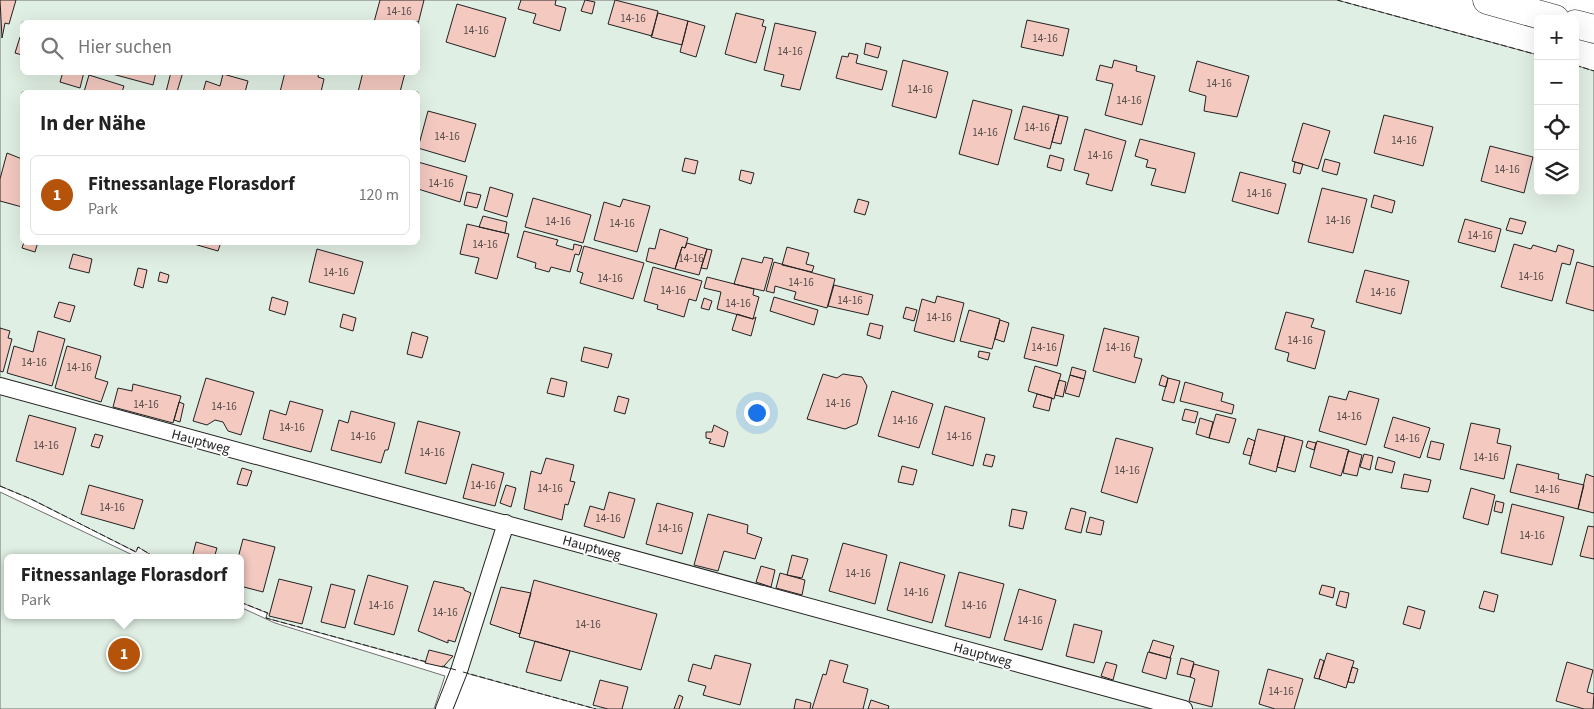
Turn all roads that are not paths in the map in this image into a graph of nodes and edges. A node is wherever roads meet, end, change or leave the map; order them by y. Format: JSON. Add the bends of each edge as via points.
{"nodes":[{"id":1,"x":1487,"y":0,"type":"edge"},
{"id":2,"x":1541,"y":15,"type":"edge"},
{"id":3,"x":1579,"y":25,"type":"edge"},
{"id":4,"x":1594,"y":29,"type":"edge"},
{"id":5,"x":0,"y":386,"type":"edge"},
{"id":6,"x":506,"y":523,"type":"junction"},
{"id":7,"x":444,"y":709,"type":"edge"},
{"id":8,"x":1184,"y":709,"type":"edge"}],
"edges":[{"from":1,"to":2,"type":"street"},
{"from":3,"to":4,"type":"street"},
{"from":5,"to":6,"type":"lane","name":"Hauptweg"},
{"from":6,"to":7,"type":"lane"},
{"from":6,"to":8,"type":"lane","name":"Hauptweg"}]}
